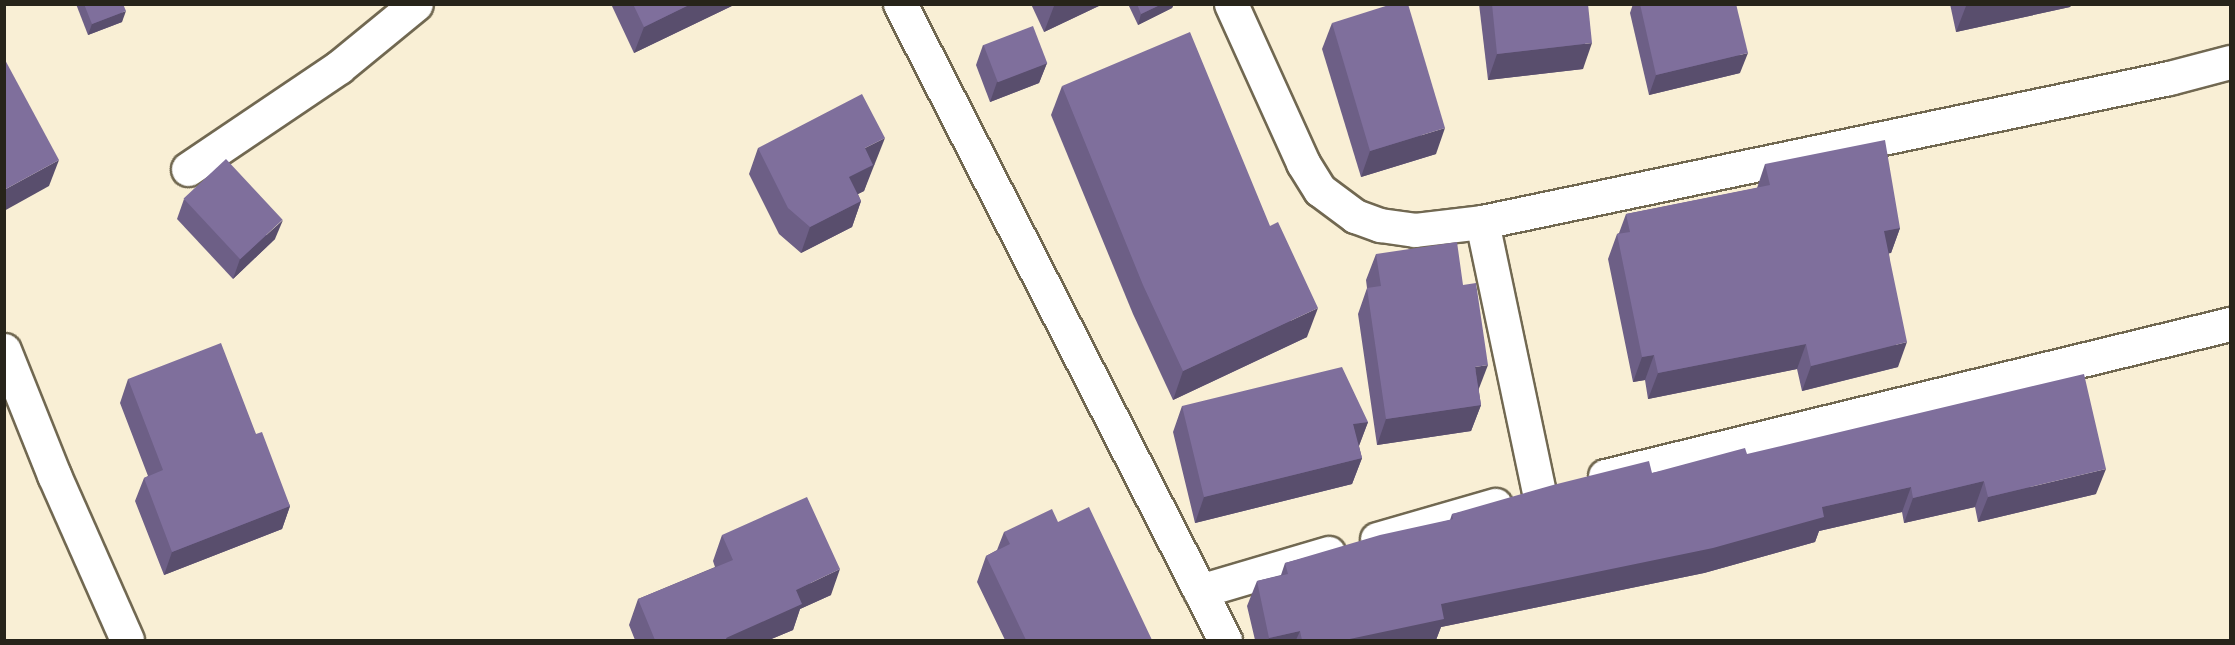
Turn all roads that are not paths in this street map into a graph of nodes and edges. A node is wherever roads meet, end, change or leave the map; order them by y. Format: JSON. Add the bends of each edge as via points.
{"nodes":[{"id":1,"x":416,"y":4,"type":"edge"},
{"id":2,"x":900,"y":4,"type":"edge"},
{"id":3,"x":1231,"y":4,"type":"edge"},
{"id":4,"x":2230,"y":62,"type":"edge"},
{"id":5,"x":188,"y":169,"type":"dead end"},
{"id":6,"x":1482,"y":222,"type":"junction"},
{"id":7,"x":2230,"y":324,"type":"edge"},
{"id":8,"x":4,"y":350,"type":"edge"},
{"id":9,"x":1539,"y":492,"type":"junction"},
{"id":10,"x":1200,"y":591,"type":"junction"},
{"id":11,"x":127,"y":640,"type":"edge"},
{"id":12,"x":1225,"y":640,"type":"edge"}],
"edges":[{"from":1,"to":5,"type":"street","via":[[339,67]]},
{"from":2,"to":10,"type":"street"},
{"from":3,"to":6,"type":"street","via":[[1303,163],[1320,190],[1336,204],[1354,216],[1380,225],[1415,230]]},
{"from":4,"to":6,"type":"street"},
{"from":6,"to":9,"type":"street"},
{"from":7,"to":9,"type":"street"},
{"from":8,"to":11,"type":"street"},
{"from":9,"to":10,"type":"street"},
{"from":10,"to":12,"type":"street"}]}
